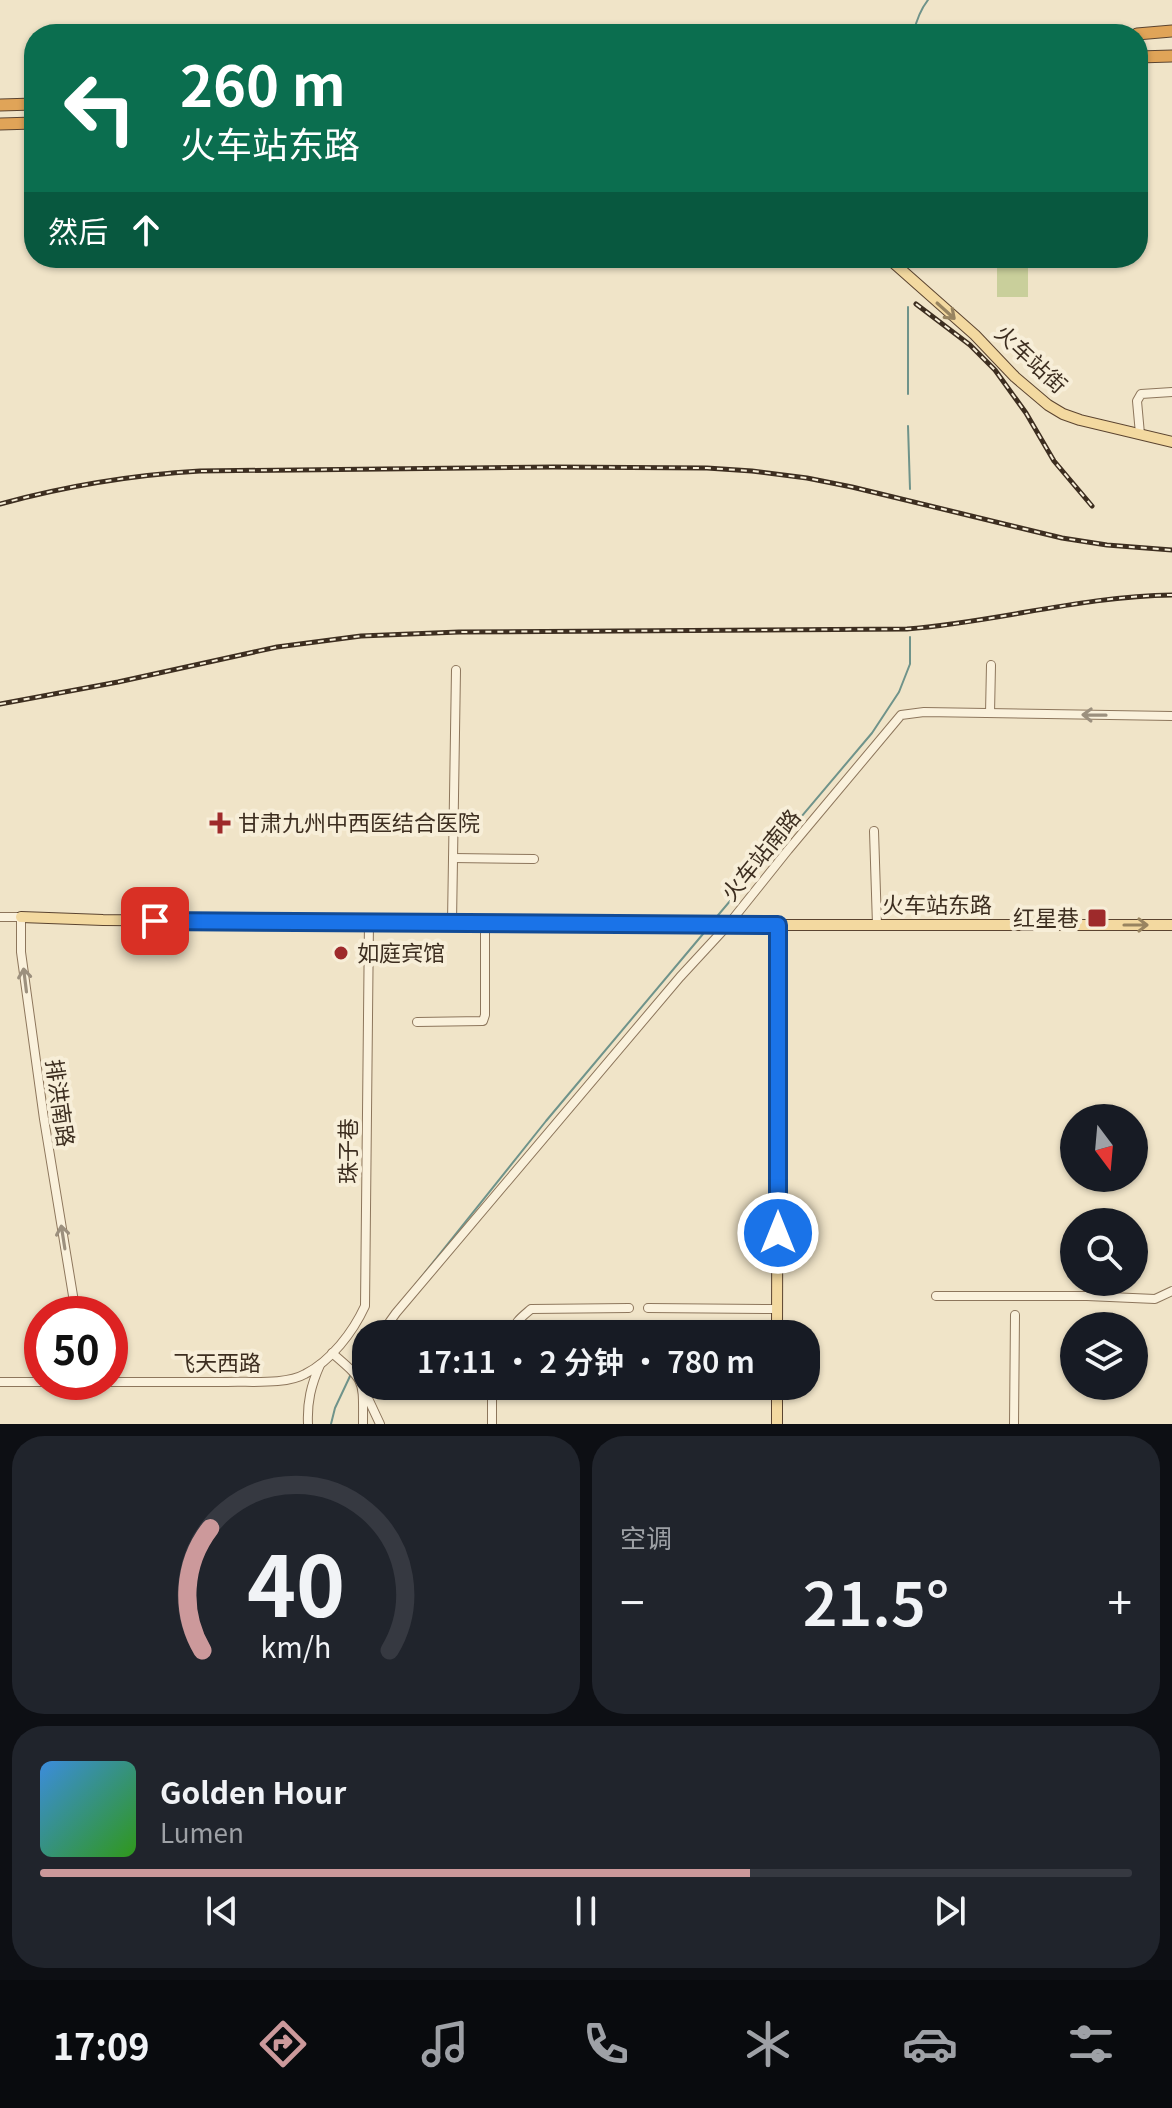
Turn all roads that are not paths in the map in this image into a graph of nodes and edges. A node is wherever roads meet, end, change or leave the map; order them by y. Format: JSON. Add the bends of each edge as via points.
{"nodes":[{"id":1,"x":1172,"y":31,"type":"edge"},
{"id":2,"x":1148,"y":33,"type":"edge"},
{"id":3,"x":1172,"y":56,"type":"edge"},
{"id":4,"x":1148,"y":57,"type":"edge"},
{"id":5,"x":24,"y":104,"type":"edge"},
{"id":6,"x":0,"y":105,"type":"edge"},
{"id":7,"x":24,"y":123,"type":"edge"},
{"id":8,"x":0,"y":124,"type":"edge"},
{"id":9,"x":899,"y":268,"type":"edge"},
{"id":10,"x":1172,"y":392,"type":"edge"},
{"id":11,"x":1140,"y":434,"type":"junction"},
{"id":12,"x":1172,"y":442,"type":"edge"},
{"id":13,"x":991,"y":665,"type":"dead end"},
{"id":14,"x":456,"y":670,"type":"dead end"},
{"id":15,"x":990,"y":713,"type":"junction"},
{"id":16,"x":1172,"y":716,"type":"edge"},
{"id":17,"x":874,"y":831,"type":"dead end"},
{"id":18,"x":453,"y":858,"type":"junction"},
{"id":19,"x":534,"y":859,"type":"dead end"},
{"id":20,"x":0,"y":917,"type":"edge"},
{"id":21,"x":21,"y":917,"type":"junction"},
{"id":22,"x":369,"y":921,"type":"junction"},
{"id":23,"x":452,"y":922,"type":"junction"},
{"id":24,"x":485,"y":922,"type":"junction"},
{"id":25,"x":725,"y":925,"type":"junction"},
{"id":26,"x":778,"y":925,"type":"junction"},
{"id":27,"x":877,"y":925,"type":"junction"},
{"id":28,"x":1172,"y":925,"type":"edge"},
{"id":29,"x":417,"y":1022,"type":"dead end"},
{"id":30,"x":1172,"y":1291,"type":"edge"},
{"id":31,"x":73,"y":1296,"type":"edge"},
{"id":32,"x":936,"y":1296,"type":"dead end"},
{"id":33,"x":629,"y":1308,"type":"dead end"},
{"id":34,"x":648,"y":1308,"type":"dead end"},
{"id":35,"x":777,"y":1309,"type":"junction"},
{"id":36,"x":1015,"y":1315,"type":"dead end"},
{"id":37,"x":391,"y":1320,"type":"edge"},
{"id":38,"x":519,"y":1320,"type":"edge"},
{"id":39,"x":777,"y":1320,"type":"edge"},
{"id":40,"x":332,"y":1353,"type":"junction"},
{"id":41,"x":320,"y":1364,"type":"junction"},
{"id":42,"x":352,"y":1370,"type":"edge"},
{"id":43,"x":0,"y":1382,"type":"edge"},
{"id":44,"x":24,"y":1382,"type":"edge"},
{"id":45,"x":128,"y":1382,"type":"edge"},
{"id":46,"x":363,"y":1400,"type":"edge"},
{"id":47,"x":369,"y":1400,"type":"edge"},
{"id":48,"x":492,"y":1400,"type":"edge"},
{"id":49,"x":777,"y":1400,"type":"edge"},
{"id":50,"x":308,"y":1424,"type":"edge"},
{"id":51,"x":363,"y":1424,"type":"edge"},
{"id":52,"x":380,"y":1424,"type":"edge"},
{"id":53,"x":492,"y":1424,"type":"edge"},
{"id":54,"x":777,"y":1424,"type":"edge"},
{"id":55,"x":1014,"y":1424,"type":"edge"}],
"edges":[{"from":1,"to":2,"type":"highway"},
{"from":3,"to":4,"type":"highway"},
{"from":5,"to":6,"type":"highway"},
{"from":7,"to":8,"type":"highway"},
{"from":9,"to":11,"type":"main road","name":"火车站街","one_way":true,"via":[[1048,405],[1080,420]]},
{"from":10,"to":11,"type":"street","via":[[1141,394]]},
{"from":11,"to":12,"type":"main road","name":"火车站街"},
{"from":13,"to":15,"type":"street"},
{"from":14,"to":18,"type":"street"},
{"from":16,"to":15,"type":"street","name":"火车站南路","one_way":true},
{"from":15,"to":25,"type":"street","name":"火车站南路","via":[[901,715]]},
{"from":17,"to":27,"type":"street"},
{"from":18,"to":19,"type":"street"},
{"from":18,"to":23,"type":"street"},
{"from":20,"to":21,"type":"street"},
{"from":21,"to":22,"type":"main road","name":"火车站东路"},
{"from":31,"to":21,"type":"street","name":"排洪南路","one_way":true,"via":[[21,952]]},
{"from":22,"to":23,"type":"main road","name":"火车站东路"},
{"from":22,"to":40,"type":"street","name":"珠子巷","via":[[365,1306]]},
{"from":23,"to":24,"type":"main road","name":"火车站东路"},
{"from":24,"to":25,"type":"main road","name":"火车站东路"},
{"from":24,"to":29,"type":"street","via":[[483,1021]]},
{"from":25,"to":26,"type":"main road","name":"火车站东路"},
{"from":25,"to":37,"type":"street","name":"火车站南路"},
{"from":26,"to":27,"type":"main road","name":"火车站东路"},
{"from":26,"to":35,"type":"main road"},
{"from":27,"to":28,"type":"main road","name":"火车站东路","one_way":true},
{"from":30,"to":32,"type":"street","via":[[1155,1299]]},
{"from":33,"to":38,"type":"street","via":[[531,1309]]},
{"from":34,"to":35,"type":"street"},
{"from":35,"to":39,"type":"main road"},
{"from":36,"to":55,"type":"street"},
{"from":40,"to":41,"type":"street","name":"珠子巷"},
{"from":40,"to":42,"type":"street"},
{"from":41,"to":45,"type":"street","name":"飞天西路","via":[[291,1380]]},
{"from":41,"to":50,"type":"street","via":[[311,1385]]},
{"from":43,"to":44,"type":"street"},
{"from":46,"to":51,"type":"street"},
{"from":47,"to":52,"type":"street"},
{"from":48,"to":53,"type":"street"},
{"from":49,"to":54,"type":"main road"}]}
